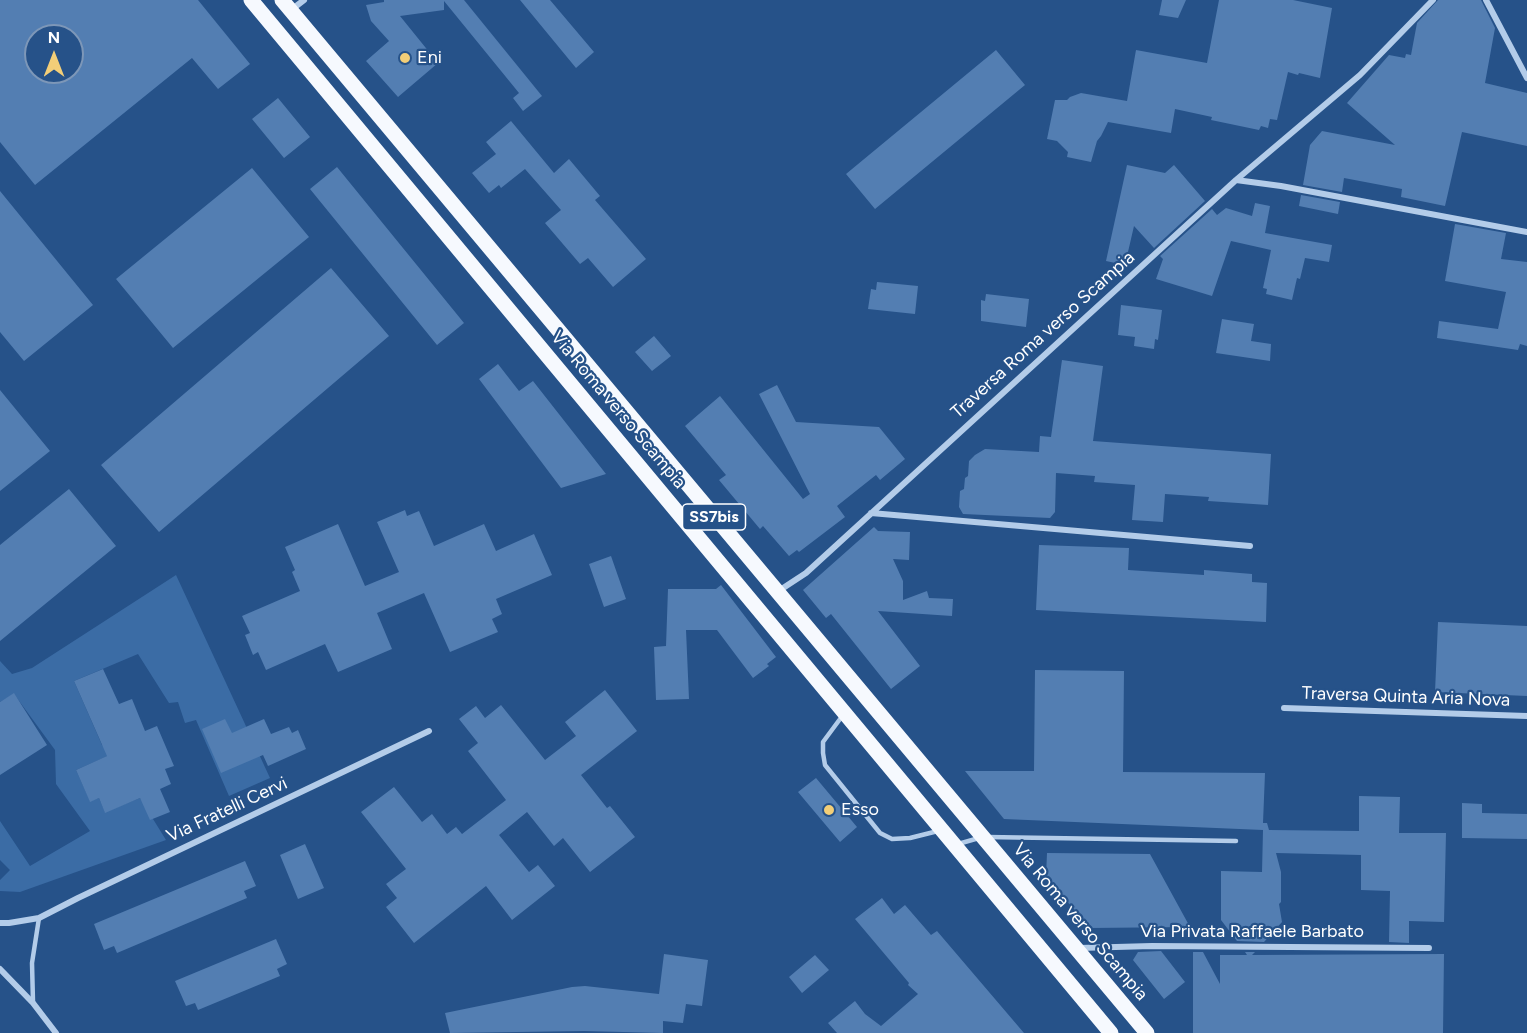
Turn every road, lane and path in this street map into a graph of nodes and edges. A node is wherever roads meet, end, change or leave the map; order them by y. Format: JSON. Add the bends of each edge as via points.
{"nodes":[{"id":1,"x":251,"y":0,"type":"edge"},
{"id":2,"x":304,"y":0,"type":"edge"},
{"id":3,"x":1433,"y":0,"type":"edge"},
{"id":4,"x":1486,"y":0,"type":"edge"},
{"id":5,"x":286,"y":5,"type":"edge"},
{"id":6,"x":272,"y":26,"type":"junction"},
{"id":7,"x":1527,"y":78,"type":"edge"},
{"id":8,"x":1236,"y":180,"type":"junction"},
{"id":9,"x":1527,"y":232,"type":"edge"},
{"id":10,"x":870,"y":513,"type":"junction"},
{"id":11,"x":1250,"y":546,"type":"dead end"},
{"id":12,"x":777,"y":592,"type":"junction"},
{"id":13,"x":1284,"y":708,"type":"dead end"},
{"id":14,"x":845,"y":713,"type":"junction"},
{"id":15,"x":1527,"y":716,"type":"edge"},
{"id":16,"x":429,"y":731,"type":"dead end"},
{"id":17,"x":942,"y":829,"type":"junction"},
{"id":18,"x":982,"y":837,"type":"junction"},
{"id":19,"x":1236,"y":841,"type":"dead end"},
{"id":20,"x":955,"y":845,"type":"junction"},
{"id":21,"x":39,"y":918,"type":"junction"},
{"id":22,"x":0,"y":923,"type":"edge"},
{"id":23,"x":1076,"y":948,"type":"junction"},
{"id":24,"x":1429,"y":948,"type":"dead end"},
{"id":25,"x":0,"y":969,"type":"edge"},
{"id":26,"x":33,"y":1003,"type":"junction"},
{"id":27,"x":56,"y":1033,"type":"edge"},
{"id":28,"x":1111,"y":1033,"type":"edge"},
{"id":29,"x":1147,"y":1033,"type":"edge"}],
"edges":[{"from":1,"to":6,"type":"main road","name":"Via Roma verso Scampia","number":"SS7bis"},
{"from":2,"to":5,"type":"street"},
{"from":3,"to":8,"type":"street","name":"Traversa Roma verso Scampia","via":[[1360,75]]},
{"from":4,"to":7,"type":"street"},
{"from":5,"to":6,"type":"main road"},
{"from":5,"to":12,"type":"main road","name":"Via Roma verso Scampia","number":"SS7bis"},
{"from":6,"to":14,"type":"main road","name":"Via Roma verso Scampia","number":"SS7bis"},
{"from":8,"to":9,"type":"street"},
{"from":8,"to":10,"type":"street","name":"Traversa Roma verso Scampia"},
{"from":10,"to":11,"type":"street"},
{"from":10,"to":12,"type":"street","name":"Traversa Roma verso Scampia","via":[[806,573]]},
{"from":12,"to":18,"type":"main road","name":"Via Roma verso Scampia","number":"SS7bis"},
{"from":13,"to":15,"type":"street","name":"Traversa Quinta Aria Nova"},
{"from":14,"to":17,"type":"main road","name":"Via Roma verso Scampia","number":"SS7bis"},
{"from":14,"to":17,"type":"lane","via":[[823,742],[825,765],[880,833],[892,839],[910,838]]},
{"from":16,"to":21,"type":"street","name":"Via Fratelli Cervi"},
{"from":17,"to":20,"type":"main road","name":"Via Roma verso Scampia","number":"SS7bis"},
{"from":18,"to":19,"type":"lane","name":"Via Roma verso Scampia"},
{"from":18,"to":20,"type":"lane","name":"Via Roma verso Scampia"},
{"from":18,"to":23,"type":"main road","name":"Via Roma verso Scampia","number":"SS7bis"},
{"from":20,"to":28,"type":"main road","name":"Via Roma verso Scampia","number":"SS7bis"},
{"from":21,"to":22,"type":"street","name":"Via Fratelli Cervi"},
{"from":21,"to":26,"type":"lane","via":[[32,963]]},
{"from":23,"to":24,"type":"street","name":"Via Privata Raffaele Barbato"},
{"from":23,"to":29,"type":"main road","name":"Via Roma verso Scampia","number":"SS7bis"},
{"from":25,"to":26,"type":"street"},
{"from":26,"to":27,"type":"street"}]}
